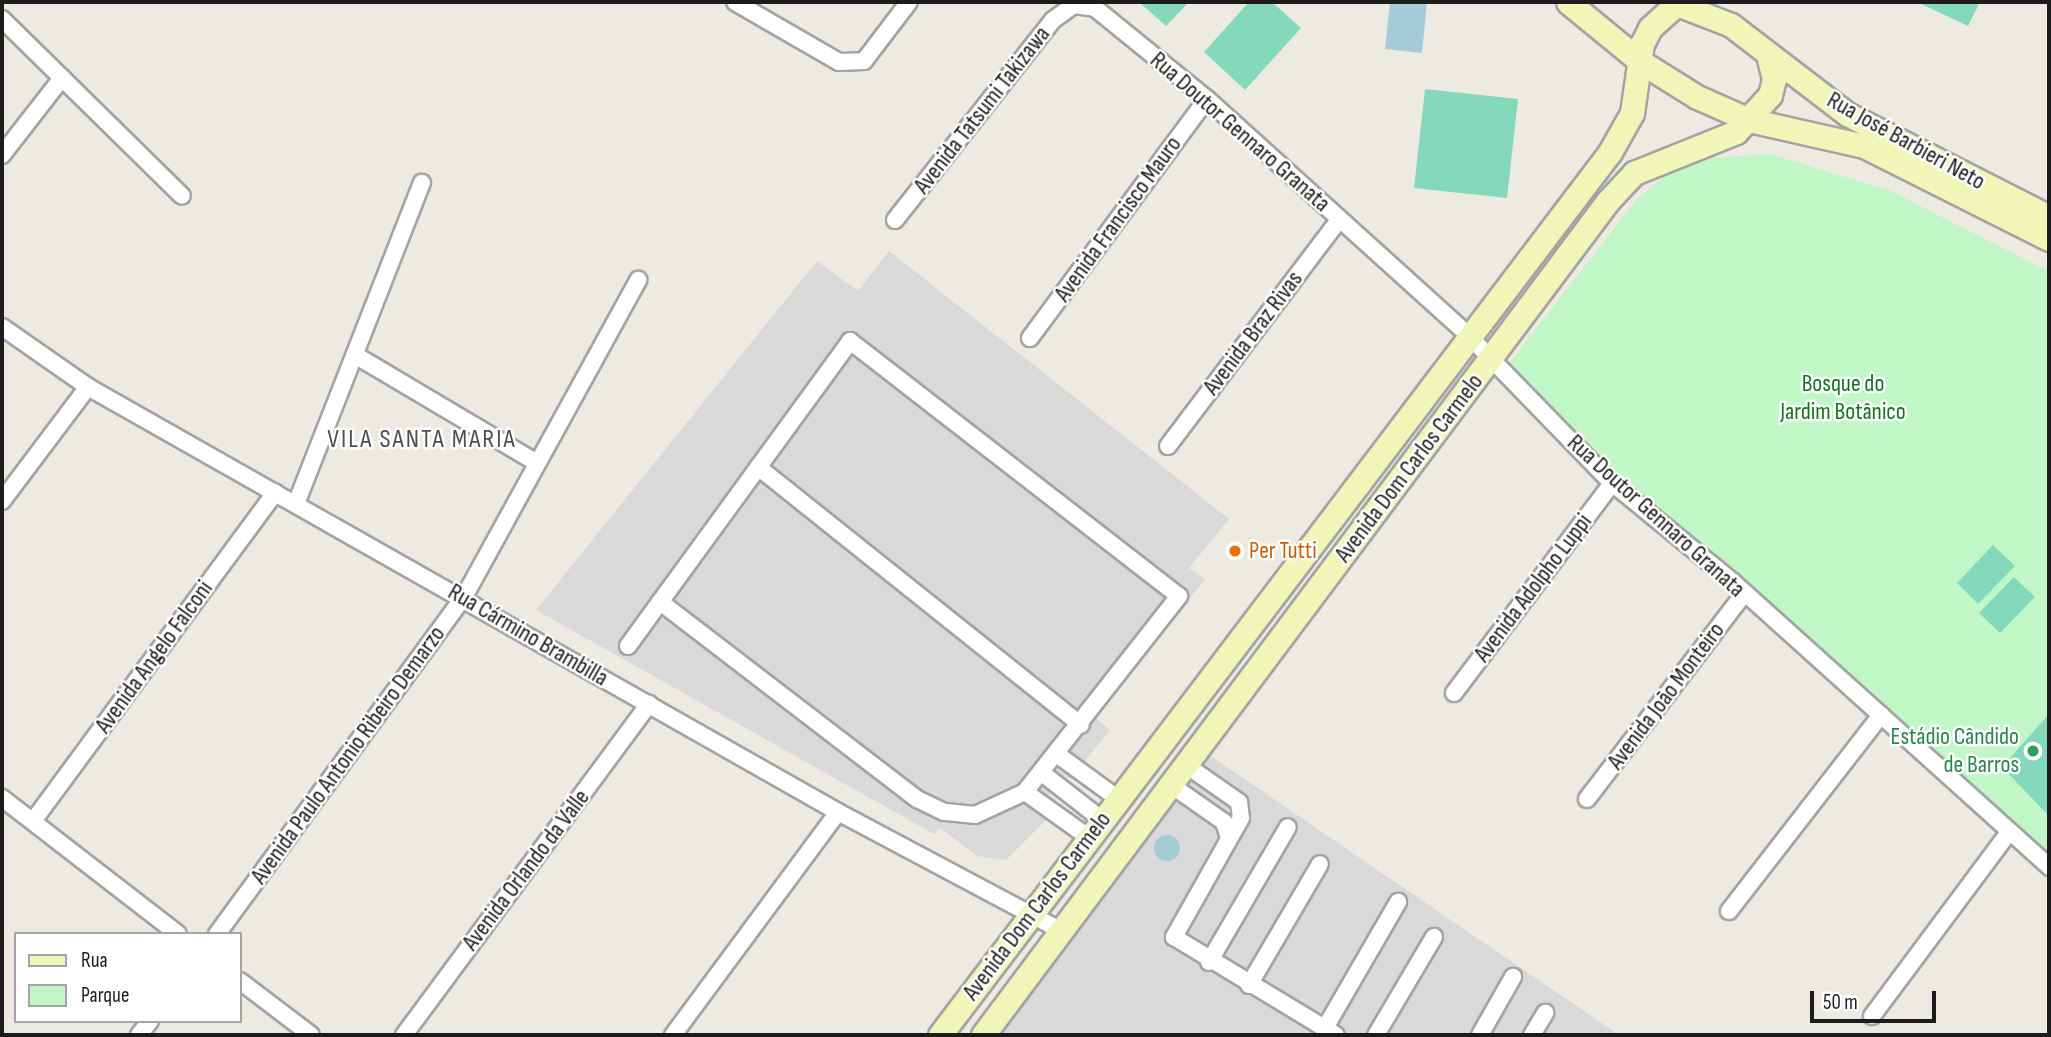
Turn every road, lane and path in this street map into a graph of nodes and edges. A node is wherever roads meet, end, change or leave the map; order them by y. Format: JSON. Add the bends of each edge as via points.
{"nodes":[{"id":1,"x":735,"y":2,"type":"edge"},
{"id":2,"x":909,"y":2,"type":"edge"},
{"id":3,"x":1568,"y":2,"type":"edge"},
{"id":4,"x":1675,"y":3,"type":"edge"},
{"id":5,"x":1074,"y":5,"type":"joint"},
{"id":6,"x":2,"y":19,"type":"edge"},
{"id":7,"x":1768,"y":55,"type":"junction"},
{"id":8,"x":1641,"y":62,"type":"junction"},
{"id":9,"x":62,"y":78,"type":"junction"},
{"id":10,"x":1206,"y":99,"type":"junction"},
{"id":11,"x":1749,"y":120,"type":"junction"},
{"id":12,"x":2,"y":155,"type":"edge"},
{"id":13,"x":422,"y":183,"type":"dead end"},
{"id":14,"x":182,"y":195,"type":"dead end"},
{"id":15,"x":2049,"y":218,"type":"edge"},
{"id":16,"x":895,"y":220,"type":"dead end"},
{"id":17,"x":1339,"y":220,"type":"junction"},
{"id":18,"x":2049,"y":239,"type":"edge"},
{"id":19,"x":638,"y":280,"type":"dead end"},
{"id":20,"x":2,"y":327,"type":"edge"},
{"id":21,"x":1467,"y":334,"type":"junction"},
{"id":22,"x":1030,"y":338,"type":"dead end"},
{"id":23,"x":355,"y":355,"type":"junction"},
{"id":24,"x":1491,"y":358,"type":"junction"},
{"id":25,"x":88,"y":387,"type":"junction"},
{"id":26,"x":1168,"y":446,"type":"dead end"},
{"id":27,"x":535,"y":462,"type":"junction"},
{"id":28,"x":758,"y":467,"type":"junction"},
{"id":29,"x":1612,"y":483,"type":"junction"},
{"id":30,"x":275,"y":492,"type":"junction"},
{"id":31,"x":2,"y":501,"type":"edge"},
{"id":32,"x":296,"y":504,"type":"junction"},
{"id":33,"x":1293,"y":566,"type":"junction"},
{"id":34,"x":1320,"y":586,"type":"junction"},
{"id":35,"x":1744,"y":594,"type":"junction"},
{"id":36,"x":464,"y":597,"type":"junction"},
{"id":37,"x":660,"y":602,"type":"junction"},
{"id":38,"x":628,"y":646,"type":"dead end"},
{"id":39,"x":1454,"y":693,"type":"dead end"},
{"id":40,"x":649,"y":704,"type":"junction"},
{"id":41,"x":1881,"y":715,"type":"junction"},
{"id":42,"x":1081,"y":725,"type":"junction"},
{"id":43,"x":1058,"y":755,"type":"junction"},
{"id":44,"x":1186,"y":765,"type":"junction"},
{"id":45,"x":1042,"y":773,"type":"junction"},
{"id":46,"x":1171,"y":785,"type":"junction"},
{"id":47,"x":1026,"y":792,"type":"junction"},
{"id":48,"x":2,"y":798,"type":"edge"},
{"id":49,"x":1117,"y":798,"type":"junction"},
{"id":50,"x":1587,"y":799,"type":"dead end"},
{"id":51,"x":838,"y":812,"type":"junction"},
{"id":52,"x":33,"y":821,"type":"junction"},
{"id":53,"x":1288,"y":827,"type":"dead end"},
{"id":54,"x":1095,"y":828,"type":"junction"},
{"id":55,"x":2009,"y":832,"type":"junction"},
{"id":56,"x":1229,"y":838,"type":"junction"},
{"id":57,"x":1320,"y":864,"type":"dead end"},
{"id":58,"x":2049,"y":867,"type":"edge"},
{"id":59,"x":1398,"y":902,"type":"dead end"},
{"id":60,"x":1729,"y":911,"type":"dead end"},
{"id":61,"x":1030,"y":912,"type":"junction"},
{"id":62,"x":1062,"y":931,"type":"junction"},
{"id":63,"x":175,"y":932,"type":"edge"},
{"id":64,"x":218,"y":932,"type":"edge"},
{"id":65,"x":1434,"y":937,"type":"dead end"},
{"id":66,"x":1209,"y":962,"type":"junction"},
{"id":67,"x":1513,"y":977,"type":"dead end"},
{"id":68,"x":242,"y":983,"type":"edge"},
{"id":69,"x":1249,"y":985,"type":"junction"},
{"id":70,"x":1545,"y":1013,"type":"dead end"},
{"id":71,"x":1872,"y":1016,"type":"dead end"},
{"id":72,"x":1331,"y":1032,"type":"edge"},
{"id":73,"x":311,"y":1035,"type":"edge"},
{"id":74,"x":404,"y":1035,"type":"edge"},
{"id":75,"x":673,"y":1035,"type":"edge"},
{"id":76,"x":940,"y":1035,"type":"edge"},
{"id":77,"x":983,"y":1035,"type":"edge"},
{"id":78,"x":1376,"y":1035,"type":"edge"},
{"id":79,"x":1479,"y":1035,"type":"edge"},
{"id":80,"x":1532,"y":1035,"type":"edge"}],
"edges":[{"from":1,"to":2,"type":"street","via":[[839,62],[864,61]]},
{"from":3,"to":8,"type":"street"},
{"from":4,"to":7,"type":"street","name":"Rua José Barbieri Neto","via":[[1731,25]]},
{"from":4,"to":8,"type":"street","name":"Avenida Dom Carlos Carmelo","via":[[1650,28]]},
{"from":5,"to":10,"type":"street","name":"Rua Doutor Gennaro Granata","via":[[1095,8]]},
{"from":5,"to":16,"type":"street","name":"Avenida Tatsumi Takizawa","via":[[1053,20]]},
{"from":6,"to":9,"type":"street"},
{"from":7,"to":11,"type":"street","name":"Avenida Dom Carlos Carmelo","via":[[1774,79],[1770,95]]},
{"from":7,"to":15,"type":"street","name":"Rua José Barbieri Neto","via":[[1847,114]]},
{"from":8,"to":11,"type":"street","name":"Rua José Barbieri Neto"},
{"from":8,"to":21,"type":"street","name":"Avenida Dom Carlos Carmelo","via":[[1632,113],[1610,152]]},
{"from":9,"to":12,"type":"street"},
{"from":9,"to":14,"type":"street"},
{"from":10,"to":17,"type":"street","name":"Rua Doutor Gennaro Granata"},
{"from":10,"to":22,"type":"street","name":"Avenida Francisco Mauro"},
{"from":11,"to":18,"type":"street","name":"Rua José Barbieri Neto","via":[[1864,146]]},
{"from":11,"to":24,"type":"street","name":"Avenida Dom Carlos Carmelo","via":[[1736,132],[1634,173]]},
{"from":13,"to":23,"type":"street"},
{"from":17,"to":21,"type":"street","name":"Rua Doutor Gennaro Granata"},
{"from":17,"to":26,"type":"street","name":"Avenida Braz Rivas"},
{"from":19,"to":27,"type":"street","name":"Avenida Paulo Antonio Ribeiro Demarzo"},
{"from":20,"to":25,"type":"street","name":"Rua Cármino Brambilla"},
{"from":21,"to":24,"type":"street","name":"Rua Doutor Gennaro Granata"},
{"from":21,"to":33,"type":"street","name":"Avenida Dom Carlos Carmelo"},
{"from":23,"to":27,"type":"street"},
{"from":23,"to":32,"type":"street"},
{"from":24,"to":29,"type":"street","name":"Rua Doutor Gennaro Granata"},
{"from":24,"to":34,"type":"street","name":"Avenida Dom Carlos Carmelo"},
{"from":25,"to":30,"type":"street","name":"Rua Cármino Brambilla"},
{"from":25,"to":31,"type":"street"},
{"from":27,"to":36,"type":"street","name":"Avenida Paulo Antonio Ribeiro Demarzo"},
{"from":28,"to":37,"type":"street"},
{"from":28,"to":42,"type":"street"},
{"from":28,"to":42,"type":"street","via":[[850,341],[1179,596]]},
{"from":29,"to":35,"type":"street","name":"Rua Doutor Gennaro Granata"},
{"from":29,"to":39,"type":"street","name":"Avenida Adolpho Luppi"},
{"from":30,"to":32,"type":"street","name":"Rua Cármino Brambilla"},
{"from":30,"to":52,"type":"street","name":"Avenida Angelo Falconi"},
{"from":32,"to":36,"type":"street","name":"Rua Cármino Brambilla"},
{"from":33,"to":34,"type":"street"},
{"from":33,"to":49,"type":"street","name":"Avenida Dom Carlos Carmelo"},
{"from":34,"to":44,"type":"street","name":"Avenida Dom Carlos Carmelo"},
{"from":35,"to":41,"type":"street","name":"Rua Doutor Gennaro Granata"},
{"from":35,"to":50,"type":"street","name":"Avenida João Monteiro"},
{"from":36,"to":40,"type":"street","name":"Rua Cármino Brambilla"},
{"from":36,"to":64,"type":"street","name":"Avenida Paulo Antonio Ribeiro Demarzo"},
{"from":37,"to":38,"type":"street"},
{"from":37,"to":47,"type":"street","via":[[917,799],[944,812],[975,815]]},
{"from":40,"to":51,"type":"street","name":"Rua Cármino Brambilla"},
{"from":40,"to":74,"type":"street","name":"Avenida Orlando da Valle"},
{"from":41,"to":55,"type":"street","name":"Rua Doutor Gennaro Granata"},
{"from":41,"to":60,"type":"street"},
{"from":42,"to":43,"type":"street"},
{"from":43,"to":45,"type":"street"},
{"from":43,"to":49,"type":"street"},
{"from":44,"to":46,"type":"street","name":"Avenida Dom Carlos Carmelo"},
{"from":44,"to":56,"type":"street","via":[[1239,802],[1241,818]]},
{"from":45,"to":47,"type":"street"},
{"from":45,"to":54,"type":"street"},
{"from":46,"to":56,"type":"street","via":[[1224,822]]},
{"from":46,"to":62,"type":"street","name":"Avenida Dom Carlos Carmelo"},
{"from":47,"to":54,"type":"street"},
{"from":48,"to":52,"type":"street"},
{"from":49,"to":54,"type":"street","name":"Avenida Dom Carlos Carmelo"},
{"from":51,"to":61,"type":"street","name":"Rua Cármino Brambilla"},
{"from":51,"to":75,"type":"street"},
{"from":52,"to":63,"type":"street"},
{"from":53,"to":66,"type":"street"},
{"from":54,"to":61,"type":"street","name":"Avenida Dom Carlos Carmelo"},
{"from":55,"to":58,"type":"street","name":"Rua Doutor Gennaro Granata"},
{"from":55,"to":71,"type":"street"},
{"from":56,"to":66,"type":"street","via":[[1174,937]]},
{"from":57,"to":69,"type":"street"},
{"from":59,"to":72,"type":"street"},
{"from":61,"to":62,"type":"street","name":"Rua Cármino Brambilla"},
{"from":61,"to":76,"type":"street","name":"Avenida Dom Carlos Carmelo"},
{"from":62,"to":77,"type":"street","name":"Avenida Dom Carlos Carmelo"},
{"from":65,"to":78,"type":"street"},
{"from":66,"to":69,"type":"street"},
{"from":67,"to":79,"type":"street"},
{"from":68,"to":73,"type":"street"},
{"from":69,"to":72,"type":"street"},
{"from":70,"to":80,"type":"street"}]}
